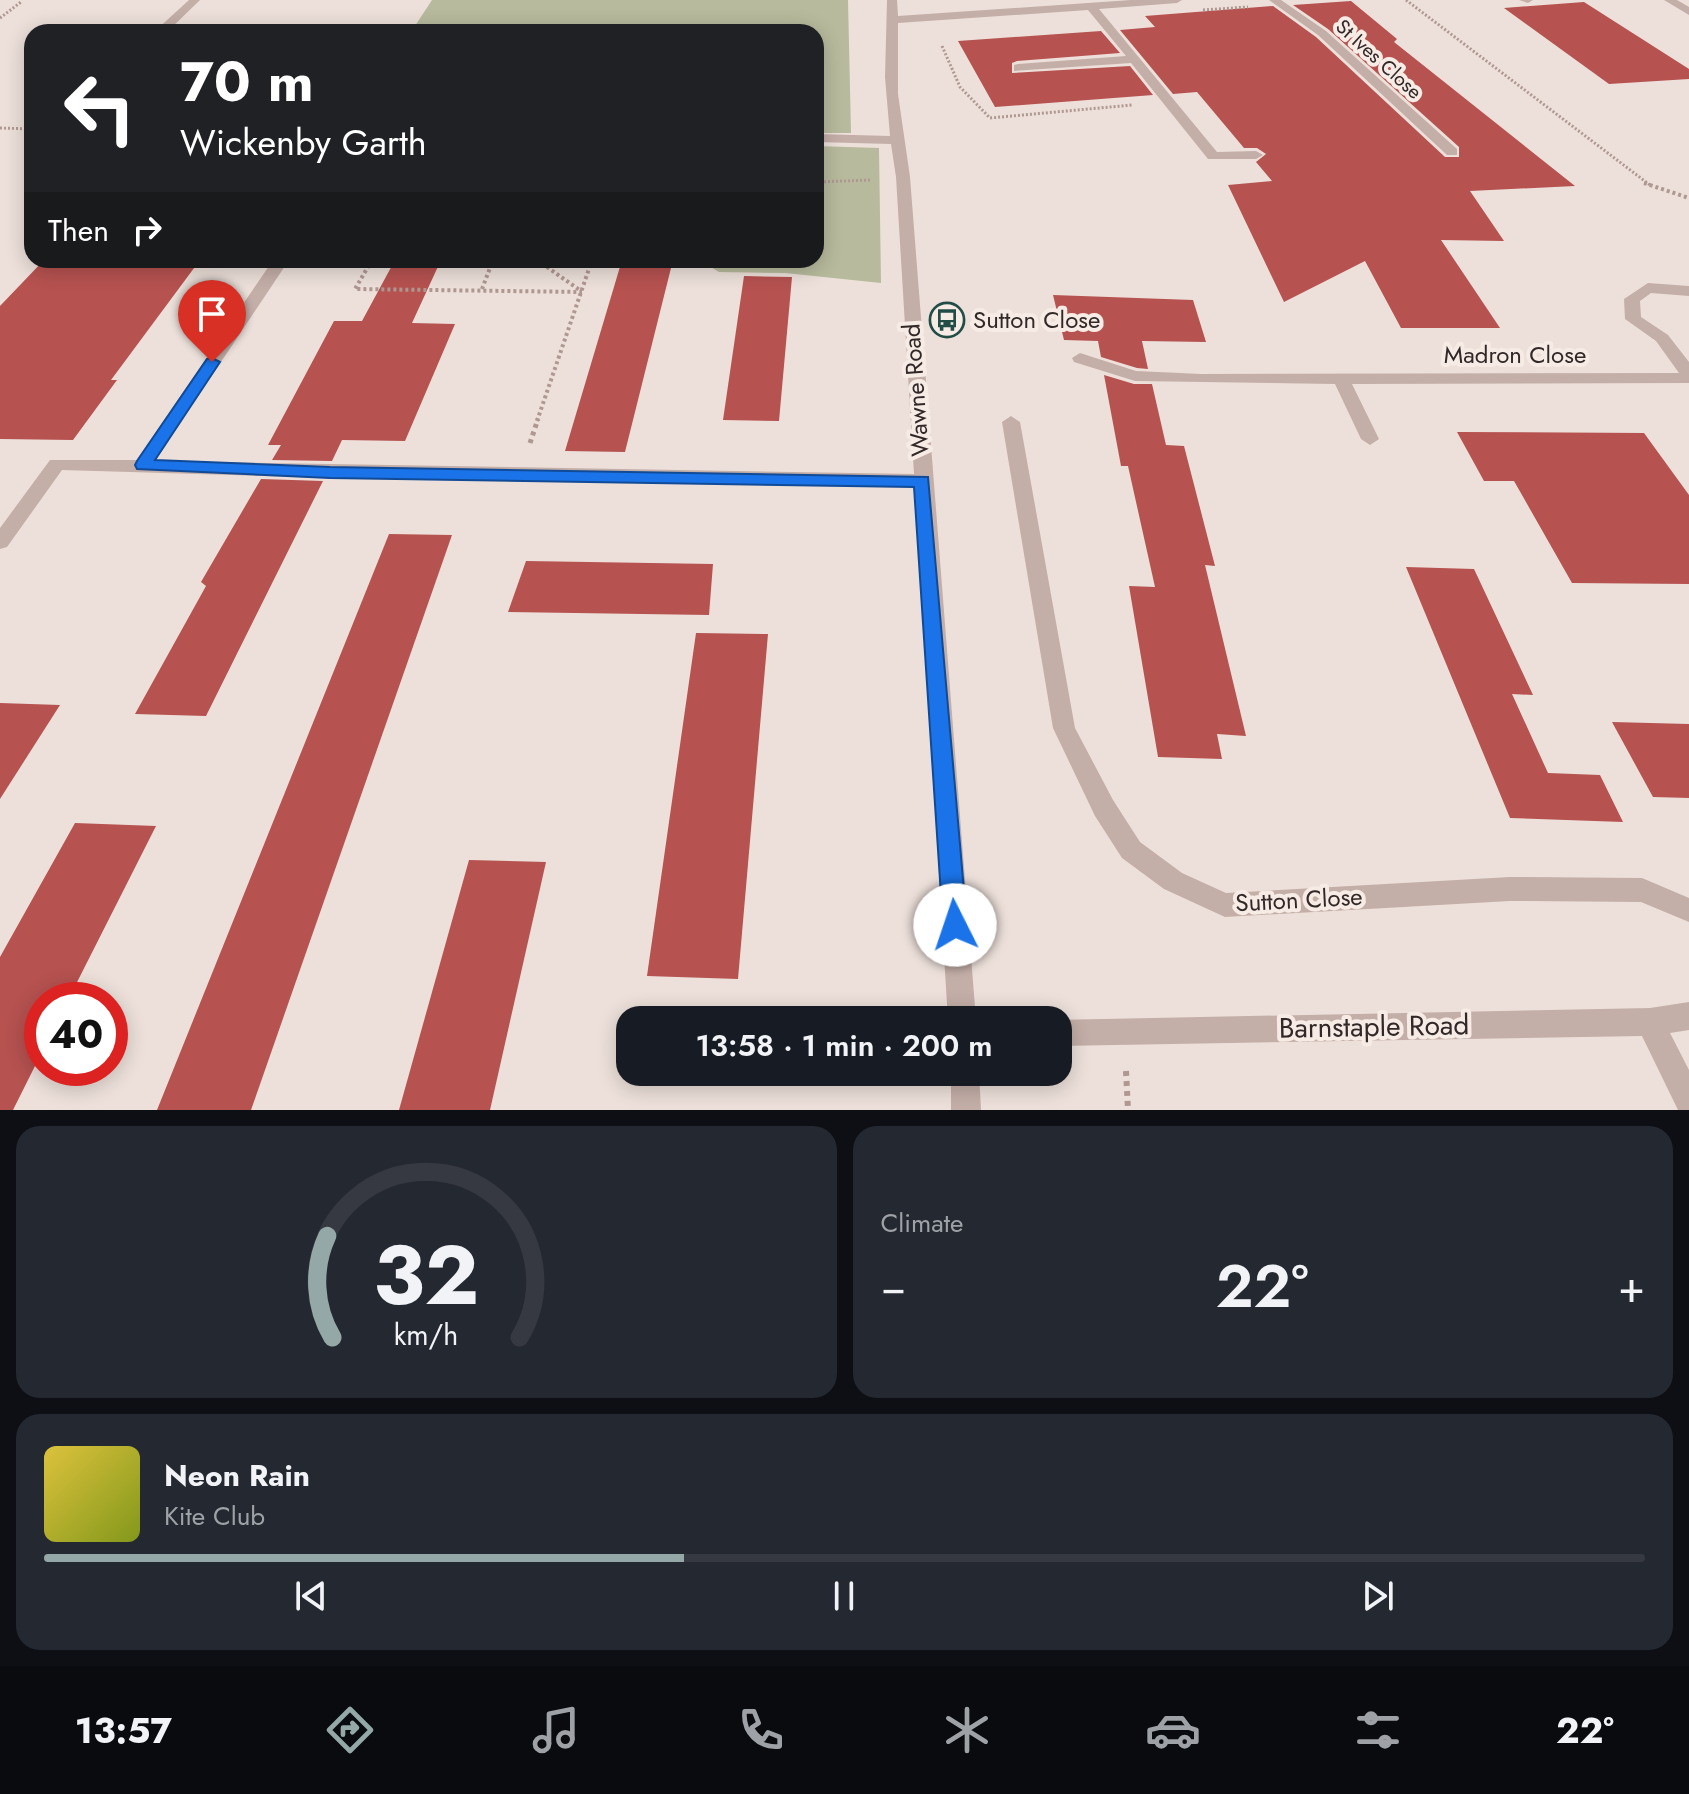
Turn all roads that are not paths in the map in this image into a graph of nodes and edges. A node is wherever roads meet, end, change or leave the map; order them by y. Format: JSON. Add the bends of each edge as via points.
{"nodes":[{"id":1,"x":195,"y":0,"type":"edge"},
{"id":2,"x":892,"y":0,"type":"edge"},
{"id":3,"x":1177,"y":0,"type":"edge"},
{"id":4,"x":1274,"y":0,"type":"edge"},
{"id":5,"x":1669,"y":0,"type":"edge"},
{"id":6,"x":1091,"y":6,"type":"junction"},
{"id":7,"x":1689,"y":12,"type":"edge"},
{"id":8,"x":895,"y":20,"type":"junction"},
{"id":9,"x":169,"y":24,"type":"edge"},
{"id":10,"x":1136,"y":59,"type":"junction"},
{"id":11,"x":1018,"y":68,"type":"dead end"},
{"id":12,"x":824,"y":138,"type":"edge"},
{"id":13,"x":897,"y":140,"type":"junction"},
{"id":14,"x":1452,"y":152,"type":"dead end"},
{"id":15,"x":1256,"y":155,"type":"dead end"},
{"id":16,"x":276,"y":268,"type":"edge"},
{"id":17,"x":1689,"y":291,"type":"edge"},
{"id":18,"x":1662,"y":338,"type":"junction"},
{"id":19,"x":1689,"y":343,"type":"edge"},
{"id":20,"x":1080,"y":358,"type":"dead end"},
{"id":21,"x":1689,"y":376,"type":"edge"},
{"id":22,"x":1341,"y":379,"type":"junction"},
{"id":23,"x":1011,"y":422,"type":"dead end"},
{"id":24,"x":1370,"y":439,"type":"dead end"},
{"id":25,"x":143,"y":465,"type":"junction"},
{"id":26,"x":922,"y":481,"type":"junction"},
{"id":27,"x":0,"y":542,"type":"edge"},
{"id":28,"x":1689,"y":910,"type":"edge"},
{"id":29,"x":961,"y":1006,"type":"edge"},
{"id":30,"x":1689,"y":1016,"type":"edge"},
{"id":31,"x":1650,"y":1022,"type":"junction"},
{"id":32,"x":1072,"y":1032,"type":"edge"},
{"id":33,"x":965,"y":1086,"type":"edge"},
{"id":34,"x":1689,"y":1101,"type":"edge"},
{"id":35,"x":966,"y":1110,"type":"edge"}],
"edges":[{"from":1,"to":9,"type":"street"},
{"from":2,"to":8,"type":"street","name":"Wawne Road"},
{"from":3,"to":6,"type":"street"},
{"from":4,"to":14,"type":"street","name":"St Ives Close","via":[[1322,33]]},
{"from":5,"to":7,"type":"street"},
{"from":6,"to":8,"type":"street"},
{"from":6,"to":10,"type":"street"},
{"from":8,"to":13,"type":"street","name":"Wawne Road","via":[[891,43]]},
{"from":10,"to":11,"type":"street"},
{"from":10,"to":15,"type":"street","via":[[1213,156]]},
{"from":12,"to":13,"type":"street"},
{"from":13,"to":26,"type":"street","name":"Wawne Road"},
{"from":16,"to":25,"type":"street"},
{"from":17,"to":18,"type":"street","name":"Madron Close","via":[[1648,288],[1632,299],[1633,319]]},
{"from":18,"to":19,"type":"street","name":"Madron Close"},
{"from":18,"to":21,"type":"street","name":"Madron Close"},
{"from":20,"to":22,"type":"street","name":"Madron Close","via":[[1135,376]]},
{"from":21,"to":22,"type":"street","name":"Madron Close"},
{"from":22,"to":24,"type":"street"},
{"from":23,"to":28,"type":"street","name":"Sutton Close","via":[[1064,728],[1131,850],[1173,881],[1225,905],[1510,889],[1642,890]]},
{"from":25,"to":26,"type":"street"},
{"from":25,"to":27,"type":"street","via":[[57,464]]},
{"from":26,"to":29,"type":"street","name":"Wawne Road"},
{"from":30,"to":31,"type":"street","name":"Barnstaple Road"},
{"from":31,"to":32,"type":"street","name":"Barnstaple Road"},
{"from":31,"to":34,"type":"street"},
{"from":33,"to":35,"type":"street"}]}
